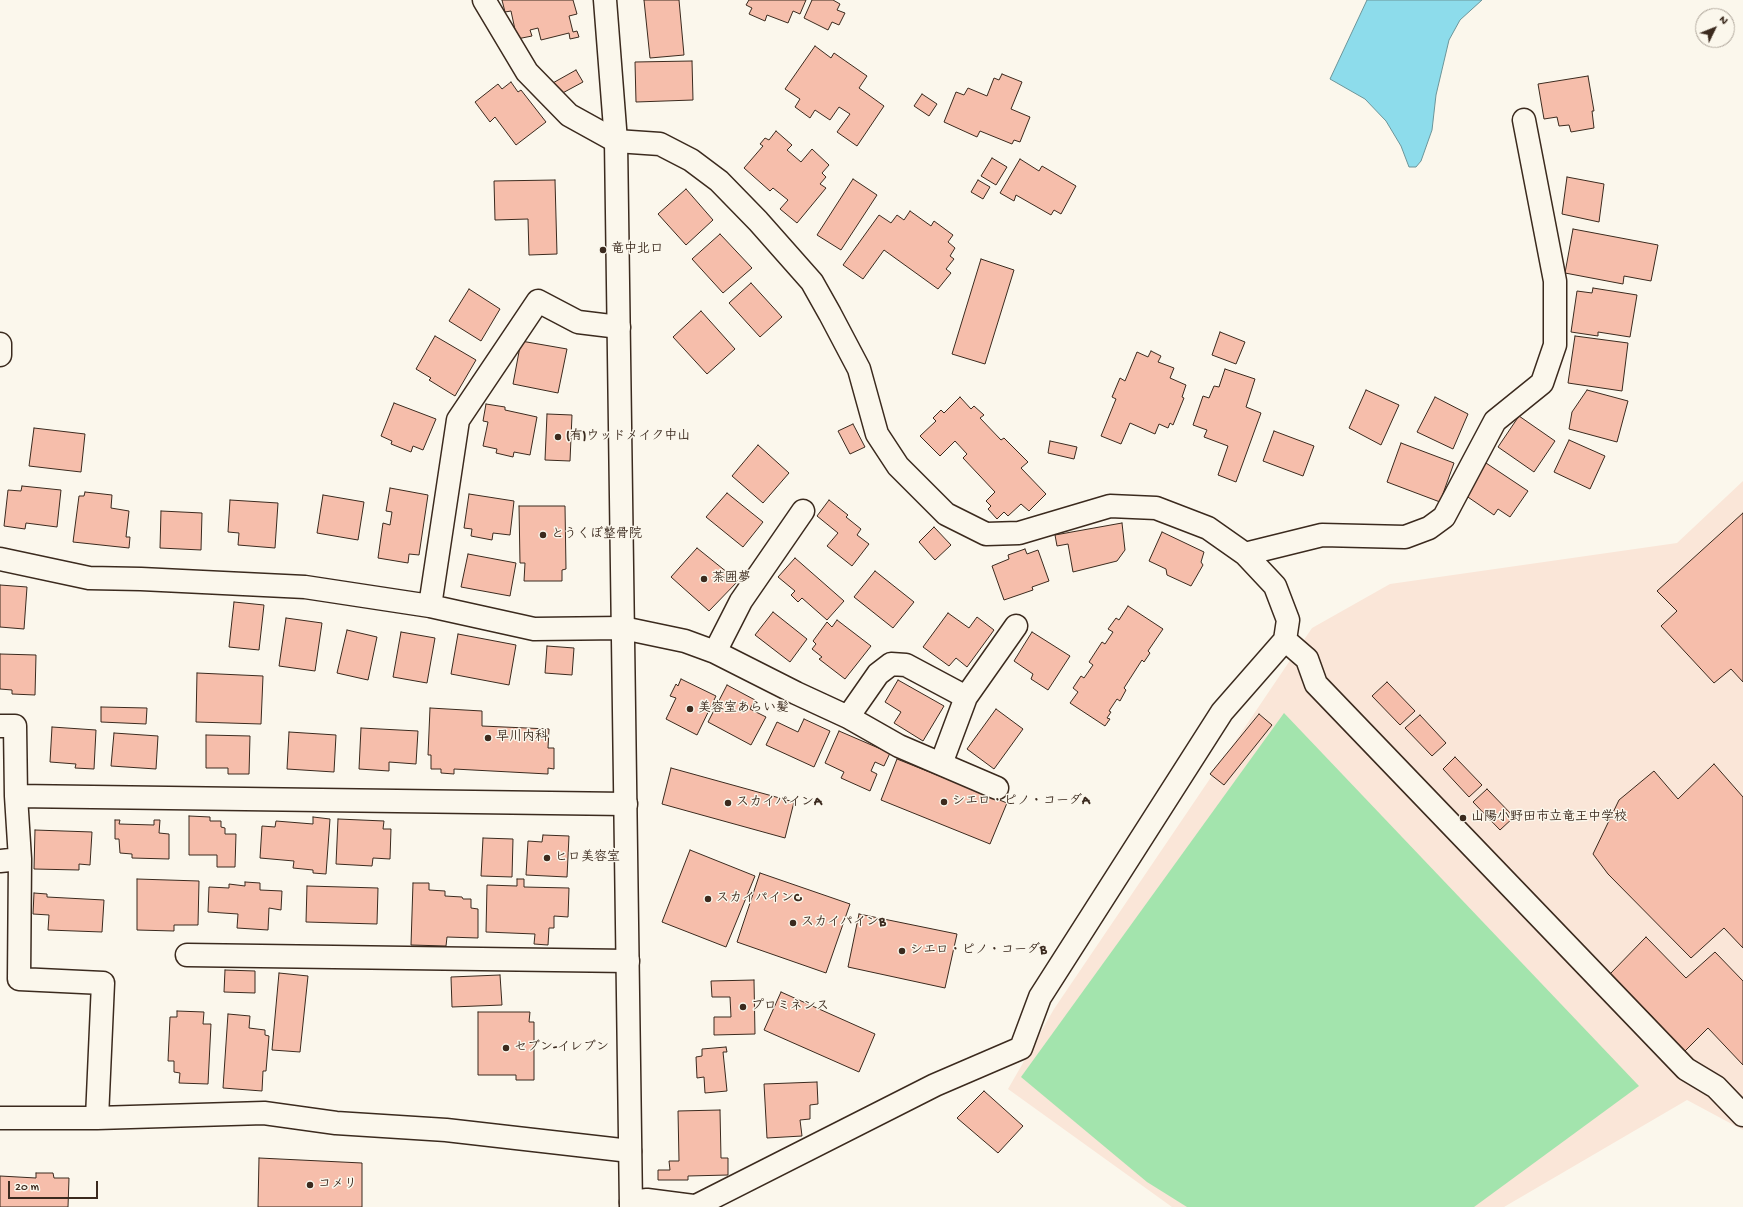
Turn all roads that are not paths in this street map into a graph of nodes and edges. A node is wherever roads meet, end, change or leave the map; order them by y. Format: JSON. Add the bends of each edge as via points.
{"nodes":[{"id":1,"x":484,"y":0,"type":"edge"},
{"id":2,"x":605,"y":0,"type":"edge"},
{"id":3,"x":1524,"y":120,"type":"dead end"},
{"id":4,"x":616,"y":141,"type":"junction"},
{"id":5,"x":619,"y":327,"type":"junction"},
{"id":6,"x":0,"y":344,"type":"edge"},
{"id":7,"x":0,"y":355,"type":"edge"},
{"id":8,"x":803,"y":511,"type":"dead end"},
{"id":9,"x":1245,"y":554,"type":"junction"},
{"id":10,"x":0,"y":559,"type":"edge"},
{"id":11,"x":430,"y":606,"type":"junction"},
{"id":12,"x":1016,"y":626,"type":"dead end"},
{"id":13,"x":623,"y":628,"type":"junction"},
{"id":14,"x":1285,"y":640,"type":"junction"},
{"id":15,"x":714,"y":652,"type":"junction"},
{"id":16,"x":966,"y":697,"type":"junction"},
{"id":17,"x":848,"y":717,"type":"junction"},
{"id":18,"x":0,"y":726,"type":"edge"},
{"id":19,"x":940,"y":764,"type":"junction"},
{"id":20,"x":997,"y":788,"type":"dead end"},
{"id":21,"x":16,"y":796,"type":"junction"},
{"id":22,"x":626,"y":804,"type":"junction"},
{"id":23,"x":10,"y":860,"type":"edge"},
{"id":24,"x":187,"y":954,"type":"dead end"},
{"id":25,"x":628,"y":961,"type":"junction"},
{"id":26,"x":1743,"y":1114,"type":"edge"},
{"id":27,"x":0,"y":1118,"type":"edge"},
{"id":28,"x":97,"y":1118,"type":"junction"},
{"id":29,"x":630,"y":1151,"type":"junction"},
{"id":30,"x":631,"y":1204,"type":"edge"},
{"id":31,"x":699,"y":1206,"type":"edge"}],
"edges":[{"from":1,"to":4,"type":"street","via":[[527,72],[569,115]]},
{"from":2,"to":4,"type":"street"},
{"from":3,"to":9,"type":"street","via":[[1555,281],[1555,345],[1542,383],[1495,421],[1444,517],[1429,528],[1405,538],[1322,535]]},
{"from":4,"to":5,"type":"street"},
{"from":4,"to":9,"type":"street","via":[[660,144],[691,160],[719,181],[812,282],[859,369],[877,434],[898,466],[946,514],[986,534],[1019,533],[1110,506],[1156,508],[1208,528]]},
{"from":5,"to":11,"type":"street","via":[[578,322],[538,301],[458,420]]},
{"from":5,"to":13,"type":"street"},
{"from":6,"to":7,"type":"street"},
{"from":8,"to":15,"type":"street","via":[[741,601]]},
{"from":9,"to":14,"type":"street","via":[[1275,586],[1288,620]]},
{"from":10,"to":11,"type":"street","via":[[89,578],[305,587]]},
{"from":11,"to":13,"type":"street","via":[[534,629]]},
{"from":12,"to":16,"type":"street"},
{"from":13,"to":15,"type":"street","via":[[685,641]]},
{"from":13,"to":22,"type":"street"},
{"from":14,"to":26,"type":"street","via":[[1307,658],[1316,684],[1686,1069],[1716,1087]]},
{"from":14,"to":31,"type":"street","via":[[1218,719],[1040,997],[1021,1048],[935,1085]]},
{"from":15,"to":17,"type":"street","via":[[796,694]]},
{"from":16,"to":17,"type":"street","via":[[906,665],[891,664],[878,674]]},
{"from":16,"to":19,"type":"street"},
{"from":17,"to":19,"type":"street","via":[[899,746]]},
{"from":18,"to":21,"type":"street","via":[[15,726]]},
{"from":19,"to":20,"type":"street"},
{"from":21,"to":22,"type":"street"},
{"from":21,"to":23,"type":"street"},
{"from":22,"to":25,"type":"street"},
{"from":23,"to":28,"type":"street","via":[[18,979],[103,983]]},
{"from":24,"to":25,"type":"street"},
{"from":25,"to":29,"type":"street"},
{"from":27,"to":28,"type":"street"},
{"from":28,"to":29,"type":"street","via":[[264,1114],[446,1130]]},
{"from":29,"to":30,"type":"street"},
{"from":30,"to":31,"type":"street","via":[[647,1200]]}]}
